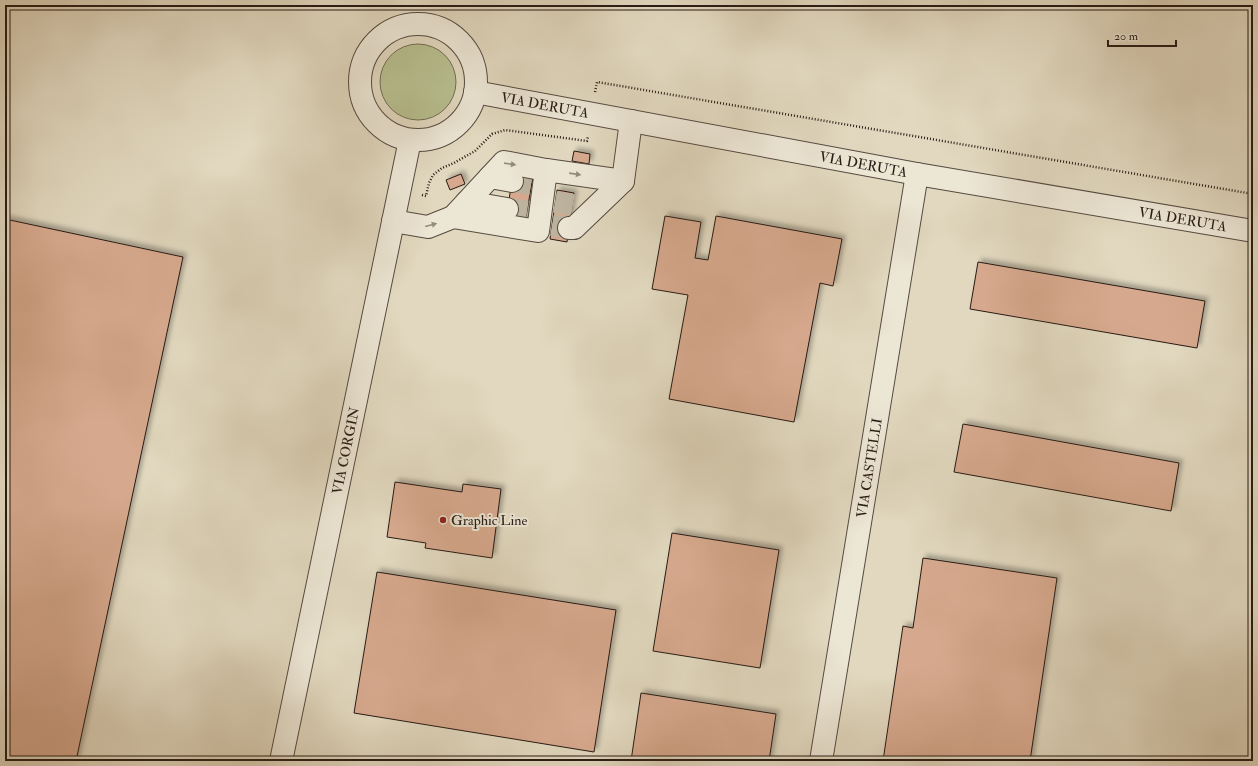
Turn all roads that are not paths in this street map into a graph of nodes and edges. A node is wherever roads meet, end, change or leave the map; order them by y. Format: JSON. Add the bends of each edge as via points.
{"nodes":[{"id":1,"x":475,"y":92,"type":"junction"},
{"id":2,"x":631,"y":121,"type":"junction"},
{"id":3,"x":410,"y":140,"type":"junction"},
{"id":4,"x":917,"y":174,"type":"junction"},
{"id":5,"x":490,"y":177,"type":"junction"},
{"id":6,"x":623,"y":181,"type":"junction"},
{"id":7,"x":541,"y":203,"type":"junction"},
{"id":8,"x":460,"y":210,"type":"junction"},
{"id":9,"x":393,"y":221,"type":"junction"},
{"id":10,"x":1253,"y":231,"type":"edge"},
{"id":11,"x":281,"y":761,"type":"edge"},
{"id":12,"x":821,"y":761,"type":"edge"}],
"edges":[{"from":1,"to":2,"type":"street","name":"VIA DERUTA"},
{"from":1,"to":3,"type":"street","via":[[470,109],[455,127],[428,140]]},
{"from":1,"to":3,"type":"street","via":[[475,75],[470,58],[461,44],[448,33],[433,26],[414,24],[396,29],[380,38],[368,53],[361,71],[360,90],[366,108],[377,124],[392,135]]},
{"from":2,"to":4,"type":"street","name":"VIA DERUTA"},
{"from":2,"to":6,"type":"street"},
{"from":3,"to":9,"type":"street","name":"VIA CORGIN"},
{"from":4,"to":10,"type":"street","name":"VIA DERUTA"},
{"from":4,"to":12,"type":"street","name":"VIA CASTELLI"},
{"from":5,"to":7,"type":"street"},
{"from":5,"to":7,"type":"street","one_way":true,"via":[[504,162]]},
{"from":5,"to":8,"type":"street"},
{"from":7,"to":6,"type":"street","one_way":true},
{"from":6,"to":7,"type":"street","via":[[596,208]]},
{"from":7,"to":8,"type":"street"},
{"from":7,"to":8,"type":"street","via":[[538,231]]},
{"from":9,"to":8,"type":"street","one_way":true,"via":[[428,227]]},
{"from":9,"to":11,"type":"street","name":"VIA CORGIN"}]}
